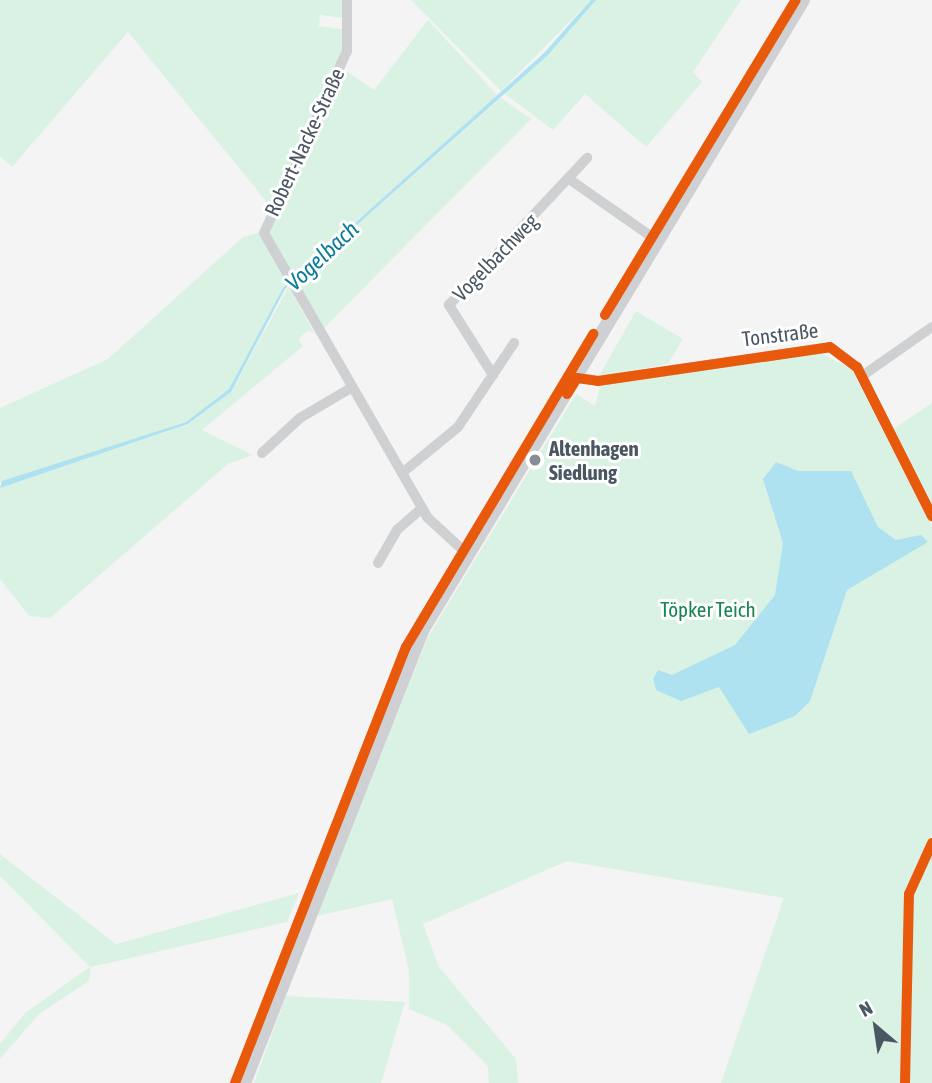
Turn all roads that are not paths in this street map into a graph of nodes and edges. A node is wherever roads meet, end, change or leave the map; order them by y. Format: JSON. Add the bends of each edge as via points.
{"nodes":[{"id":1,"x":347,"y":0,"type":"edge"},
{"id":2,"x":803,"y":0,"type":"edge"},
{"id":3,"x":587,"y":158,"type":"dead end"},
{"id":4,"x":569,"y":179,"type":"junction"},
{"id":5,"x":658,"y":241,"type":"junction"},
{"id":6,"x":932,"y":327,"type":"edge"},
{"id":7,"x":514,"y":343,"type":"dead end"},
{"id":8,"x":493,"y":375,"type":"junction"},
{"id":9,"x":862,"y":376,"type":"junction"},
{"id":10,"x":578,"y":378,"type":"junction"},
{"id":11,"x":351,"y":388,"type":"junction"},
{"id":12,"x":262,"y":453,"type":"dead end"},
{"id":13,"x":402,"y":473,"type":"junction"},
{"id":14,"x":422,"y":508,"type":"junction"},
{"id":15,"x":932,"y":516,"type":"edge"},
{"id":16,"x":467,"y":554,"type":"junction"},
{"id":17,"x":378,"y":563,"type":"dead end"},
{"id":18,"x":244,"y":1083,"type":"edge"}],
"edges":[{"from":1,"to":11,"type":"street","name":"Robert-Nacke-Straße","via":[[347,51],[265,225],[290,282]]},
{"from":2,"to":5,"type":"main road"},
{"from":3,"to":4,"type":"street","name":"Vogelbachweg"},
{"from":4,"to":5,"type":"street"},
{"from":4,"to":8,"type":"street","name":"Vogelbachweg","via":[[449,305]]},
{"from":5,"to":10,"type":"main road"},
{"from":6,"to":9,"type":"street"},
{"from":7,"to":8,"type":"street"},
{"from":8,"to":13,"type":"street","via":[[450,436]]},
{"from":9,"to":10,"type":"street","name":"Tonstraße","via":[[844,354],[820,346],[598,381]]},
{"from":9,"to":15,"type":"street","name":"Tonstraße"},
{"from":10,"to":16,"type":"main road"},
{"from":11,"to":12,"type":"street","via":[[300,418]]},
{"from":11,"to":13,"type":"street","name":"Robert-Nacke-Straße"},
{"from":13,"to":14,"type":"street","name":"Robert-Nacke-Straße"},
{"from":14,"to":16,"type":"street","name":"Robert-Nacke-Straße"},
{"from":14,"to":17,"type":"street","via":[[398,529]]},
{"from":16,"to":18,"type":"main road","via":[[412,650]]}]}
